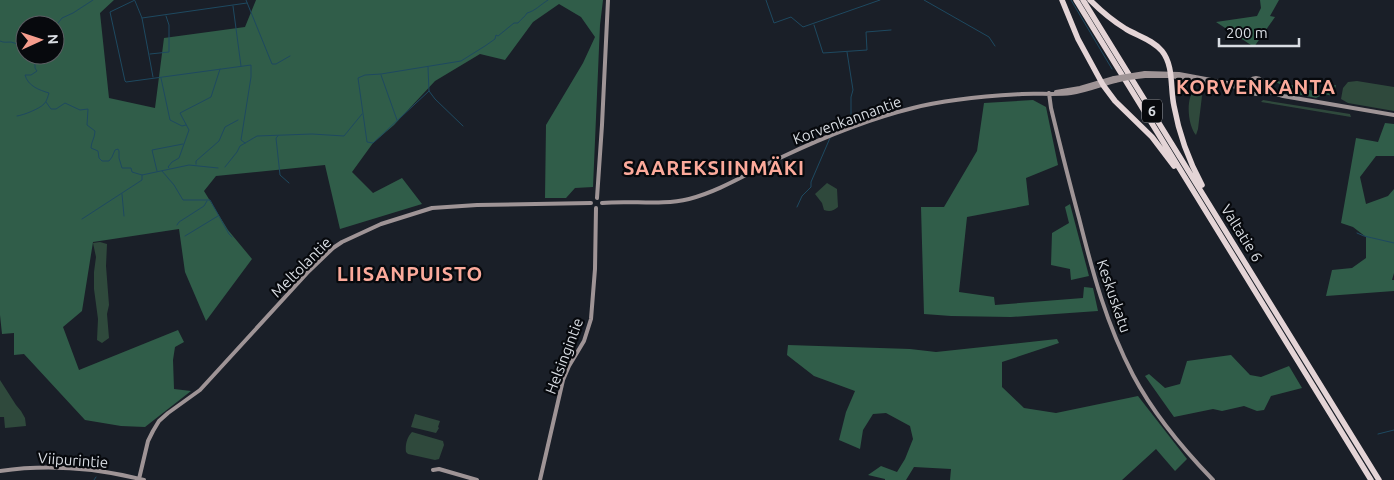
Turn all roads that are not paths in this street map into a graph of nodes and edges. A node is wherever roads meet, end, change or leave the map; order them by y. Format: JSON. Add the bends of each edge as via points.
{"nodes":[{"id":1,"x":608,"y":0,"type":"edge"},
{"id":2,"x":1062,"y":0,"type":"edge"},
{"id":3,"x":1076,"y":0,"type":"edge"},
{"id":4,"x":1082,"y":0,"type":"edge"},
{"id":5,"x":1090,"y":0,"type":"edge"},
{"id":6,"x":1171,"y":75,"type":"junction"},
{"id":7,"x":1250,"y":82,"type":"junction"},
{"id":8,"x":1102,"y":83,"type":"junction"},
{"id":9,"x":1264,"y":84,"type":"junction"},
{"id":10,"x":1250,"y":90,"type":"junction"},
{"id":11,"x":1262,"y":92,"type":"junction"},
{"id":12,"x":1049,"y":94,"type":"junction"},
{"id":13,"x":1292,"y":97,"type":"junction"},
{"id":14,"x":1394,"y":116,"type":"edge"},
{"id":15,"x":1194,"y":192,"type":"junction"},
{"id":16,"x":597,"y":198,"type":"junction"},
{"id":17,"x":591,"y":203,"type":"junction"},
{"id":18,"x":602,"y":203,"type":"junction"},
{"id":19,"x":596,"y":208,"type":"junction"},
{"id":20,"x":1221,"y":223,"type":"junction"},
{"id":21,"x":433,"y":470,"type":"dead end"},
{"id":22,"x":0,"y":471,"type":"edge"},
{"id":23,"x":141,"y":479,"type":"edge"},
{"id":24,"x":477,"y":480,"type":"edge"},
{"id":25,"x":540,"y":480,"type":"edge"},
{"id":26,"x":1213,"y":480,"type":"edge"},
{"id":27,"x":1371,"y":480,"type":"edge"},
{"id":28,"x":1379,"y":480,"type":"edge"}],
"edges":[{"from":1,"to":16,"type":"main road"},
{"from":2,"to":8,"type":"highway","via":[[1078,39]]},
{"from":3,"to":15,"type":"highway","name":"Valtatie 6","number":"6"},
{"from":4,"to":20,"type":"highway","name":"Valtatie 6","number":"6"},
{"from":5,"to":6,"type":"highway","via":[[1116,22],[1157,46]]},
{"from":6,"to":7,"type":"main road","name":"Korvenkannantie","via":[[1238,85]]},
{"from":6,"to":8,"type":"main road","name":"Korvenkannantie","bridge":true,"via":[[1145,75]]},
{"from":6,"to":10,"type":"main road","name":"Korvenkannantie"},
{"from":6,"to":20,"type":"highway","via":[[1177,120],[1186,149]]},
{"from":7,"to":9,"type":"main road","via":[[1258,79]]},
{"from":7,"to":10,"type":"main road"},
{"from":8,"to":12,"type":"main road","name":"Korvenkannantie"},
{"from":8,"to":15,"type":"highway","via":[[1115,101],[1152,137]]},
{"from":9,"to":11,"type":"main road"},
{"from":9,"to":13,"type":"main road"},
{"from":10,"to":11,"type":"main road"},
{"from":11,"to":13,"type":"main road"},
{"from":12,"to":18,"type":"main road","name":"Korvenkannantie","via":[[1022,94],[915,107],[820,140],[689,199]]},
{"from":12,"to":26,"type":"main road","name":"Keskuskatu","via":[[1094,278],[1112,330],[1155,410]]},
{"from":13,"to":14,"type":"main road"},
{"from":15,"to":27,"type":"highway","name":"Valtatie 6","number":"6"},
{"from":16,"to":17,"type":"main road"},
{"from":16,"to":18,"type":"main road"},
{"from":17,"to":19,"type":"main road"},
{"from":17,"to":23,"type":"main road","name":"Meltolantie","via":[[432,208],[381,224],[342,242],[310,271],[208,383],[159,421],[148,441]]},
{"from":18,"to":19,"type":"main road"},
{"from":19,"to":25,"type":"main road","name":"Helsingintie","via":[[591,319],[584,341],[563,380]]},
{"from":20,"to":28,"type":"highway","name":"Valtatie 6","number":"6"},
{"from":21,"to":24,"type":"main road"},
{"from":22,"to":23,"type":"main road","name":"Viipurintie","via":[[64,468]]}]}
